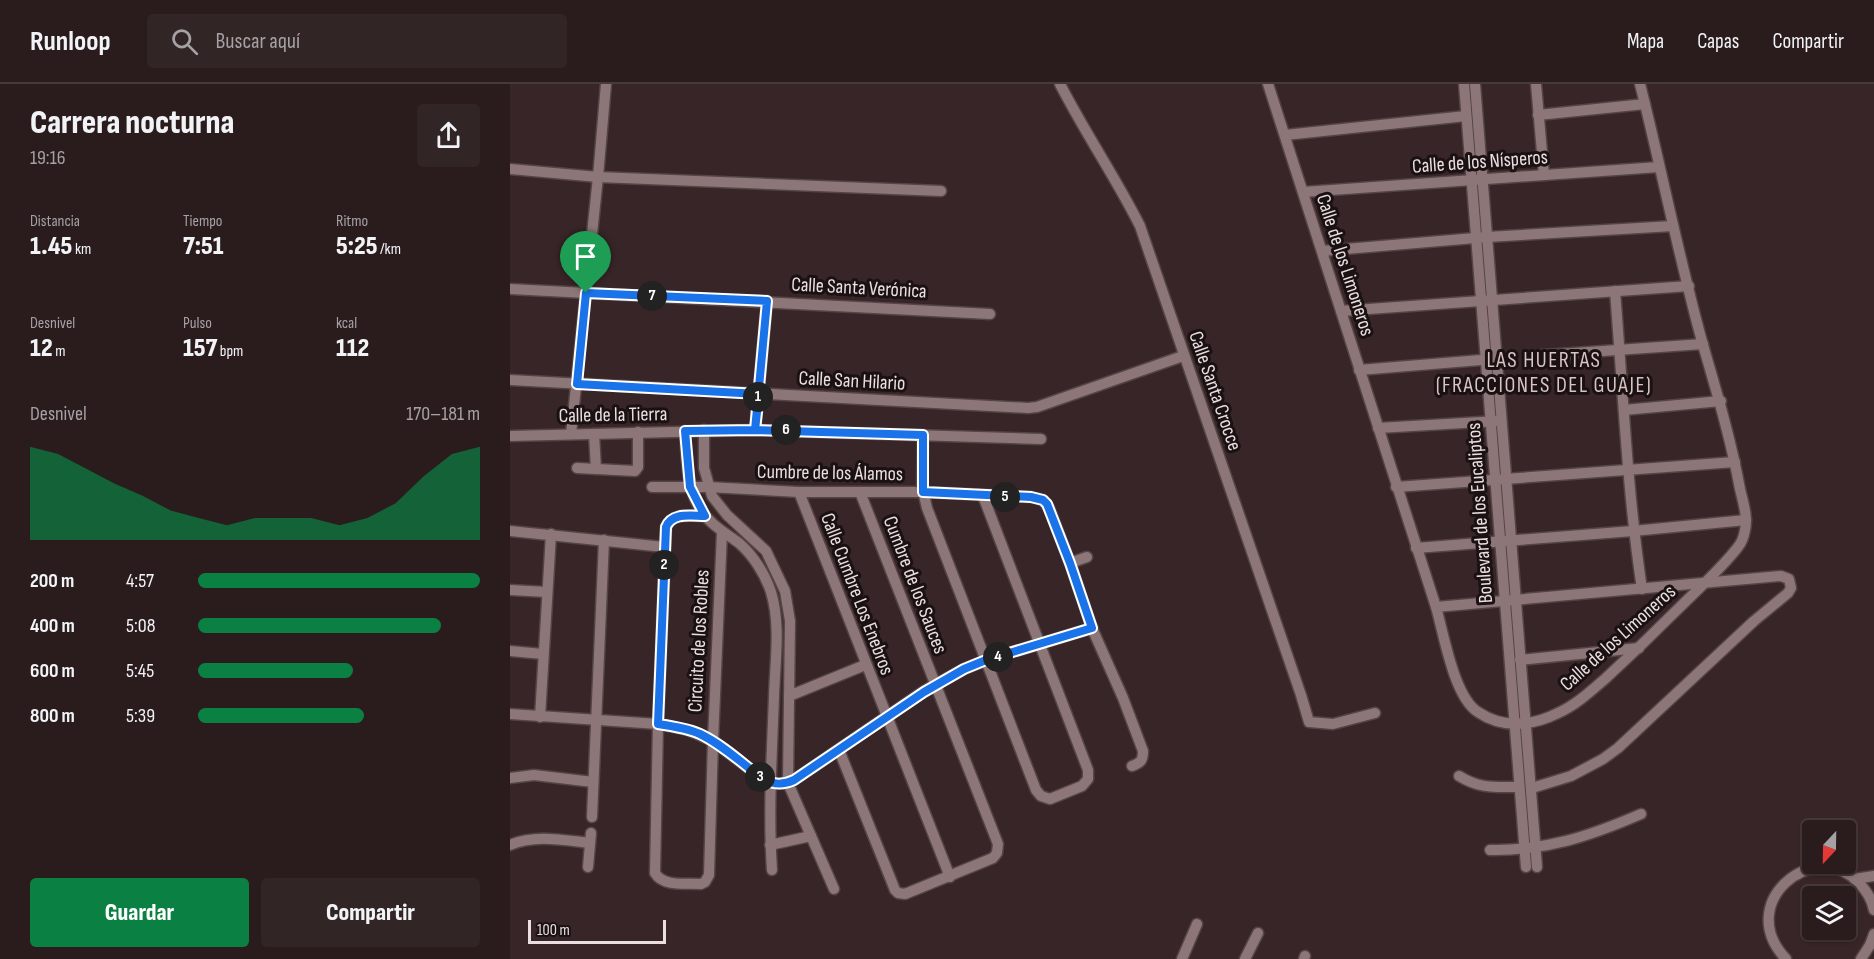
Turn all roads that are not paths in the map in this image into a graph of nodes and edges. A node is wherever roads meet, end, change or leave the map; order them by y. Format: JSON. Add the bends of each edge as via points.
{"nodes":[{"id":1,"x":606,"y":84,"type":"edge"},
{"id":2,"x":1060,"y":84,"type":"edge"},
{"id":3,"x":1268,"y":84,"type":"edge"},
{"id":4,"x":1464,"y":84,"type":"edge"},
{"id":5,"x":1475,"y":84,"type":"edge"},
{"id":6,"x":1536,"y":84,"type":"edge"},
{"id":7,"x":1640,"y":84,"type":"edge"},
{"id":8,"x":1645,"y":104,"type":"junction"},
{"id":9,"x":1538,"y":114,"type":"junction"},
{"id":10,"x":1466,"y":116,"type":"junction"},
{"id":11,"x":1285,"y":135,"type":"junction"},
{"id":12,"x":1659,"y":166,"type":"junction"},
{"id":13,"x":510,"y":169,"type":"edge"},
{"id":14,"x":1544,"y":175,"type":"junction"},
{"id":15,"x":598,"y":177,"type":"junction"},
{"id":16,"x":1477,"y":180,"type":"junction"},
{"id":17,"x":941,"y":191,"type":"dead end"},
{"id":18,"x":1303,"y":192,"type":"junction"},
{"id":19,"x":1673,"y":226,"type":"junction"},
{"id":20,"x":1482,"y":238,"type":"junction"},
{"id":21,"x":1322,"y":251,"type":"junction"},
{"id":22,"x":1689,"y":286,"type":"junction"},
{"id":23,"x":510,"y":288,"type":"edge"},
{"id":24,"x":1615,"y":291,"type":"junction"},
{"id":25,"x":586,"y":293,"type":"junction"},
{"id":26,"x":1487,"y":300,"type":"junction"},
{"id":27,"x":767,"y":301,"type":"junction"},
{"id":28,"x":1341,"y":311,"type":"junction"},
{"id":29,"x":990,"y":314,"type":"dead end"},
{"id":30,"x":1703,"y":344,"type":"junction"},
{"id":31,"x":1620,"y":351,"type":"junction"},
{"id":32,"x":1183,"y":356,"type":"junction"},
{"id":33,"x":1531,"y":356,"type":"dead end"},
{"id":34,"x":1492,"y":359,"type":"junction"},
{"id":35,"x":1359,"y":370,"type":"junction"},
{"id":36,"x":510,"y":380,"type":"edge"},
{"id":37,"x":577,"y":384,"type":"junction"},
{"id":38,"x":759,"y":394,"type":"junction"},
{"id":39,"x":1721,"y":401,"type":"junction"},
{"id":40,"x":1624,"y":410,"type":"junction"},
{"id":41,"x":1497,"y":421,"type":"junction"},
{"id":42,"x":1378,"y":428,"type":"junction"},
{"id":43,"x":704,"y":430,"type":"junction"},
{"id":44,"x":755,"y":430,"type":"junction"},
{"id":45,"x":685,"y":431,"type":"junction"},
{"id":46,"x":638,"y":432,"type":"junction"},
{"id":47,"x":571,"y":434,"type":"junction"},
{"id":48,"x":594,"y":434,"type":"junction"},
{"id":49,"x":923,"y":435,"type":"junction"},
{"id":50,"x":510,"y":436,"type":"edge"},
{"id":51,"x":1041,"y":440,"type":"dead end"},
{"id":52,"x":1735,"y":462,"type":"junction"},
{"id":53,"x":577,"y":468,"type":"dead end"},
{"id":54,"x":596,"y":469,"type":"junction"},
{"id":55,"x":1628,"y":471,"type":"junction"},
{"id":56,"x":1501,"y":479,"type":"junction"},
{"id":57,"x":690,"y":487,"type":"junction"},
{"id":58,"x":708,"y":487,"type":"junction"},
{"id":59,"x":1396,"y":487,"type":"junction"},
{"id":60,"x":652,"y":488,"type":"dead end"},
{"id":61,"x":799,"y":492,"type":"junction"},
{"id":62,"x":860,"y":492,"type":"junction"},
{"id":63,"x":923,"y":492,"type":"junction"},
{"id":64,"x":983,"y":496,"type":"junction"},
{"id":65,"x":705,"y":516,"type":"junction"},
{"id":66,"x":1746,"y":520,"type":"junction"},
{"id":67,"x":510,"y":531,"type":"edge"},
{"id":68,"x":1633,"y":531,"type":"junction"},
{"id":69,"x":722,"y":532,"type":"junction"},
{"id":70,"x":551,"y":534,"type":"junction"},
{"id":71,"x":604,"y":540,"type":"junction"},
{"id":72,"x":1505,"y":541,"type":"junction"},
{"id":73,"x":664,"y":547,"type":"junction"},
{"id":74,"x":1416,"y":548,"type":"junction"},
{"id":75,"x":1087,"y":557,"type":"dead end"},
{"id":76,"x":1070,"y":563,"type":"junction"},
{"id":77,"x":1705,"y":582,"type":"junction"},
{"id":78,"x":1642,"y":589,"type":"junction"},
{"id":79,"x":510,"y":590,"type":"edge"},
{"id":80,"x":547,"y":592,"type":"junction"},
{"id":81,"x":1510,"y":600,"type":"junction"},
{"id":82,"x":1436,"y":607,"type":"junction"},
{"id":83,"x":1092,"y":628,"type":"junction"},
{"id":84,"x":1040,"y":645,"type":"junction"},
{"id":85,"x":1639,"y":648,"type":"junction"},
{"id":86,"x":510,"y":651,"type":"edge"},
{"id":87,"x":543,"y":654,"type":"junction"},
{"id":88,"x":986,"y":660,"type":"junction"},
{"id":89,"x":1520,"y":660,"type":"junction"},
{"id":90,"x":865,"y":665,"type":"junction"},
{"id":91,"x":934,"y":685,"type":"junction"},
{"id":92,"x":789,"y":696,"type":"junction"},
{"id":93,"x":1375,"y":713,"type":"dead end"},
{"id":94,"x":511,"y":714,"type":"edge"},
{"id":95,"x":540,"y":717,"type":"junction"},
{"id":96,"x":886,"y":717,"type":"junction"},
{"id":97,"x":597,"y":720,"type":"junction"},
{"id":98,"x":658,"y":724,"type":"junction"},
{"id":99,"x":1520,"y":724,"type":"junction"},
{"id":100,"x":713,"y":741,"type":"junction"},
{"id":101,"x":839,"y":750,"type":"junction"},
{"id":102,"x":1132,"y":766,"type":"dead end"},
{"id":103,"x":1459,"y":776,"type":"dead end"},
{"id":104,"x":510,"y":778,"type":"edge"},
{"id":105,"x":593,"y":782,"type":"junction"},
{"id":106,"x":770,"y":783,"type":"junction"},
{"id":107,"x":788,"y":783,"type":"junction"},
{"id":108,"x":1519,"y":787,"type":"junction"},
{"id":109,"x":1532,"y":788,"type":"junction"},
{"id":110,"x":1641,"y":814,"type":"dead end"},
{"id":111,"x":592,"y":817,"type":"dead end"},
{"id":112,"x":811,"y":836,"type":"junction"},
{"id":113,"x":510,"y":845,"type":"edge"},
{"id":114,"x":770,"y":845,"type":"junction"},
{"id":115,"x":1530,"y":849,"type":"junction"},
{"id":116,"x":1490,"y":850,"type":"dead end"},
{"id":117,"x":588,"y":867,"type":"dead end"},
{"id":118,"x":1531,"y":867,"type":"dead end"},
{"id":119,"x":772,"y":870,"type":"dead end"},
{"id":120,"x":1874,"y":876,"type":"edge"},
{"id":121,"x":950,"y":877,"type":"junction"},
{"id":122,"x":1855,"y":879,"type":"junction"},
{"id":123,"x":834,"y":890,"type":"dead end"},
{"id":124,"x":1874,"y":910,"type":"edge"},
{"id":125,"x":1197,"y":924,"type":"dead end"},
{"id":126,"x":1258,"y":933,"type":"dead end"},
{"id":127,"x":1874,"y":934,"type":"edge"},
{"id":128,"x":1776,"y":955,"type":"edge"},
{"id":129,"x":1182,"y":959,"type":"edge"},
{"id":130,"x":1245,"y":959,"type":"edge"},
{"id":131,"x":1786,"y":959,"type":"edge"},
{"id":132,"x":1861,"y":959,"type":"edge"}],
"edges":[{"from":1,"to":15,"type":"street"},
{"from":2,"to":32,"type":"street","name":"Calle Santa Crocce","via":[[1140,226]]},
{"from":3,"to":11,"type":"street","name":"Calle de los Limoneros"},
{"from":4,"to":10,"type":"street","name":"Boulevard de los Eucaliptos"},
{"from":5,"to":16,"type":"street","name":"Boulevard de los Eucaliptos"},
{"from":6,"to":9,"type":"street"},
{"from":7,"to":8,"type":"street","name":"Calle de los Limoneros"},
{"from":8,"to":9,"type":"street"},
{"from":8,"to":12,"type":"street","name":"Calle de los Limoneros"},
{"from":9,"to":14,"type":"street"},
{"from":10,"to":11,"type":"street"},
{"from":10,"to":16,"type":"street","name":"Boulevard de los Eucaliptos"},
{"from":11,"to":18,"type":"street","name":"Calle de los Limoneros"},
{"from":12,"to":14,"type":"street","name":"Calle de los Nísperos"},
{"from":12,"to":19,"type":"street","name":"Calle de los Limoneros"},
{"from":13,"to":15,"type":"street"},
{"from":14,"to":16,"type":"street","name":"Calle de los Nísperos"},
{"from":15,"to":17,"type":"street"},
{"from":15,"to":25,"type":"street"},
{"from":16,"to":18,"type":"street","name":"Calle de los Nísperos"},
{"from":16,"to":20,"type":"street","name":"Boulevard de los Eucaliptos"},
{"from":18,"to":21,"type":"street","name":"Calle de los Limoneros"},
{"from":19,"to":20,"type":"street"},
{"from":19,"to":22,"type":"street","name":"Calle de los Limoneros"},
{"from":20,"to":21,"type":"street"},
{"from":20,"to":26,"type":"street","name":"Boulevard de los Eucaliptos"},
{"from":21,"to":28,"type":"street","name":"Calle de los Limoneros"},
{"from":22,"to":24,"type":"street"},
{"from":22,"to":30,"type":"street","name":"Calle de los Limoneros"},
{"from":23,"to":25,"type":"street","name":"Calle Santa Verónica"},
{"from":24,"to":26,"type":"street"},
{"from":24,"to":31,"type":"street"},
{"from":25,"to":27,"type":"street","name":"Calle Santa Verónica"},
{"from":25,"to":37,"type":"street"},
{"from":26,"to":28,"type":"street"},
{"from":26,"to":34,"type":"street","name":"Boulevard de los Eucaliptos"},
{"from":27,"to":29,"type":"street","name":"Calle Santa Verónica"},
{"from":27,"to":38,"type":"street"},
{"from":28,"to":35,"type":"street","name":"Calle de los Limoneros"},
{"from":30,"to":31,"type":"street"},
{"from":30,"to":39,"type":"street","name":"Calle de los Limoneros"},
{"from":31,"to":33,"type":"street"},
{"from":31,"to":40,"type":"street"},
{"from":32,"to":38,"type":"street","name":"Calle San Hilario","via":[[1028,408]]},
{"from":32,"to":93,"type":"street","name":"Calle Santa Crocce","via":[[1309,722],[1332,724]]},
{"from":34,"to":35,"type":"street"},
{"from":34,"to":41,"type":"street","name":"Boulevard de los Eucaliptos"},
{"from":35,"to":42,"type":"street","name":"Calle de los Limoneros"},
{"from":36,"to":37,"type":"street","name":"Calle San Hilario"},
{"from":37,"to":38,"type":"street","name":"Calle San Hilario"},
{"from":37,"to":47,"type":"street"},
{"from":38,"to":44,"type":"street"},
{"from":39,"to":40,"type":"street"},
{"from":39,"to":52,"type":"street","name":"Calle de los Limoneros"},
{"from":40,"to":55,"type":"street"},
{"from":41,"to":42,"type":"street"},
{"from":41,"to":56,"type":"street","name":"Boulevard de los Eucaliptos"},
{"from":42,"to":59,"type":"street","name":"Calle de los Limoneros"},
{"from":43,"to":44,"type":"street","name":"Calle de la Tierra"},
{"from":43,"to":45,"type":"street","name":"Calle de la Tierra"},
{"from":43,"to":58,"type":"street"},
{"from":44,"to":49,"type":"street","name":"Calle de la Tierra"},
{"from":45,"to":46,"type":"street","name":"Calle de la Tierra"},
{"from":45,"to":57,"type":"street"},
{"from":46,"to":48,"type":"street","name":"Calle de la Tierra"},
{"from":46,"to":54,"type":"street","via":[[635,471]]},
{"from":47,"to":48,"type":"street","name":"Calle de la Tierra"},
{"from":47,"to":50,"type":"street","name":"Calle de la Tierra"},
{"from":48,"to":54,"type":"street"},
{"from":49,"to":51,"type":"street","name":"Calle de la Tierra"},
{"from":49,"to":63,"type":"street"},
{"from":52,"to":55,"type":"street"},
{"from":52,"to":66,"type":"street","name":"Calle de los Limoneros"},
{"from":53,"to":54,"type":"street"},
{"from":55,"to":56,"type":"street"},
{"from":55,"to":68,"type":"street"},
{"from":56,"to":59,"type":"street"},
{"from":56,"to":72,"type":"street","name":"Boulevard de los Eucaliptos"},
{"from":57,"to":58,"type":"street","name":"Cumbre de los Álamos"},
{"from":57,"to":60,"type":"street","name":"Cumbre de los Álamos"},
{"from":57,"to":65,"type":"street"},
{"from":58,"to":61,"type":"street","name":"Cumbre de los Álamos"},
{"from":58,"to":92,"type":"street","via":[[727,515],[766,551],[781,580],[789,611]]},
{"from":59,"to":74,"type":"street","name":"Calle de los Limoneros"},
{"from":61,"to":62,"type":"street","name":"Cumbre de los Álamos"},
{"from":61,"to":90,"type":"street","name":"Calle Cumbre Los Enebros"},
{"from":62,"to":63,"type":"street","name":"Cumbre de los Álamos"},
{"from":62,"to":91,"type":"street","name":"Cumbre de los Sauces"},
{"from":63,"to":64,"type":"street","name":"Cumbre de los Álamos"},
{"from":63,"to":88,"type":"street"},
{"from":64,"to":76,"type":"street","name":"Cumbre de los Álamos","via":[[1043,500]]},
{"from":64,"to":84,"type":"street"},
{"from":65,"to":69,"type":"street"},
{"from":65,"to":73,"type":"street","name":"Circuito de los Robles","via":[[673,517],[666,527]]},
{"from":66,"to":68,"type":"street"},
{"from":66,"to":77,"type":"street","name":"Calle de los Limoneros","via":[[1738,547]]},
{"from":67,"to":70,"type":"street"},
{"from":68,"to":72,"type":"street"},
{"from":68,"to":78,"type":"street"},
{"from":69,"to":100,"type":"street","name":"Circuito de los Robles"},
{"from":69,"to":106,"type":"street","via":[[752,557],[767,580],[775,608]]},
{"from":70,"to":71,"type":"street"},
{"from":70,"to":80,"type":"street"},
{"from":71,"to":73,"type":"street"},
{"from":71,"to":97,"type":"street"},
{"from":72,"to":74,"type":"street"},
{"from":72,"to":81,"type":"street","name":"Boulevard de los Eucaliptos"},
{"from":73,"to":98,"type":"street","name":"Circuito de los Robles"},
{"from":74,"to":82,"type":"street","name":"Calle de los Limoneros"},
{"from":75,"to":76,"type":"street"},
{"from":76,"to":83,"type":"street"},
{"from":77,"to":78,"type":"street"},
{"from":77,"to":85,"type":"street","name":"Calle de los Limoneros"},
{"from":77,"to":109,"type":"street","via":[[1781,576],[1789,579],[1791,588],[1618,748],[1580,772]]},
{"from":78,"to":81,"type":"street"},
{"from":79,"to":80,"type":"street"},
{"from":80,"to":87,"type":"street"},
{"from":81,"to":82,"type":"street"},
{"from":81,"to":89,"type":"street","name":"Boulevard de los Eucaliptos"},
{"from":81,"to":99,"type":"street","name":"Boulevard de los Eucaliptos"},
{"from":82,"to":99,"type":"street","name":"Calle de los Limoneros","via":[[1463,696],[1478,712],[1504,723]]},
{"from":83,"to":84,"type":"street"},
{"from":83,"to":102,"type":"street","via":[[1143,751],[1140,763]]},
{"from":84,"to":88,"type":"street"},
{"from":84,"to":88,"type":"street","via":[[1088,770],[1082,786],[1050,799],[1036,790]]},
{"from":85,"to":89,"type":"street"},
{"from":85,"to":99,"type":"street","name":"Calle de los Limoneros","via":[[1570,707]]},
{"from":86,"to":87,"type":"street"},
{"from":87,"to":95,"type":"street"},
{"from":88,"to":91,"type":"street"},
{"from":89,"to":99,"type":"street","name":"Boulevard de los Eucaliptos"},
{"from":90,"to":92,"type":"street"},
{"from":90,"to":96,"type":"street","name":"Calle Cumbre Los Enebros"},
{"from":91,"to":96,"type":"street"},
{"from":91,"to":121,"type":"street","name":"Cumbre de los Sauces","via":[[998,844],[993,858]]},
{"from":92,"to":107,"type":"street"},
{"from":94,"to":95,"type":"street"},
{"from":95,"to":97,"type":"street"},
{"from":96,"to":101,"type":"street"},
{"from":96,"to":121,"type":"street","name":"Calle Cumbre Los Enebros"},
{"from":97,"to":98,"type":"street"},
{"from":97,"to":105,"type":"street"},
{"from":98,"to":100,"type":"street","via":[[688,730]]},
{"from":98,"to":100,"type":"street","name":"Circuito de los Robles","via":[[655,873],[662,881],[701,884],[708,879]]},
{"from":99,"to":108,"type":"street","name":"Boulevard de los Eucaliptos"},
{"from":99,"to":109,"type":"street","name":"Boulevard de los Eucaliptos"},
{"from":100,"to":106,"type":"street"},
{"from":101,"to":107,"type":"street"},
{"from":101,"to":121,"type":"street","via":[[895,890],[905,894]]},
{"from":103,"to":108,"type":"street","via":[[1489,788]]},
{"from":104,"to":105,"type":"street","via":[[534,775]]},
{"from":105,"to":111,"type":"street"},
{"from":106,"to":107,"type":"street"},
{"from":106,"to":114,"type":"street"},
{"from":107,"to":112,"type":"street"},
{"from":108,"to":115,"type":"street","name":"Boulevard de los Eucaliptos"},
{"from":109,"to":115,"type":"street","name":"Boulevard de los Eucaliptos"},
{"from":110,"to":115,"type":"street","via":[[1582,838]]},
{"from":112,"to":114,"type":"street"},
{"from":112,"to":123,"type":"street"},
{"from":113,"to":117,"type":"street","via":[[542,838],[590,838]]},
{"from":114,"to":119,"type":"street"},
{"from":115,"to":116,"type":"street"},
{"from":115,"to":118,"type":"street","name":"Boulevard de los Eucaliptos"},
{"from":120,"to":122,"type":"street"},
{"from":122,"to":124,"type":"street","via":[[1866,890]]},
{"from":122,"to":128,"type":"street","via":[[1827,868],[1812,868],[1786,882],[1776,893],[1768,922]]},
{"from":125,"to":129,"type":"street"},
{"from":126,"to":130,"type":"street"},
{"from":127,"to":132,"type":"street"},
{"from":128,"to":131,"type":"street"}]}
